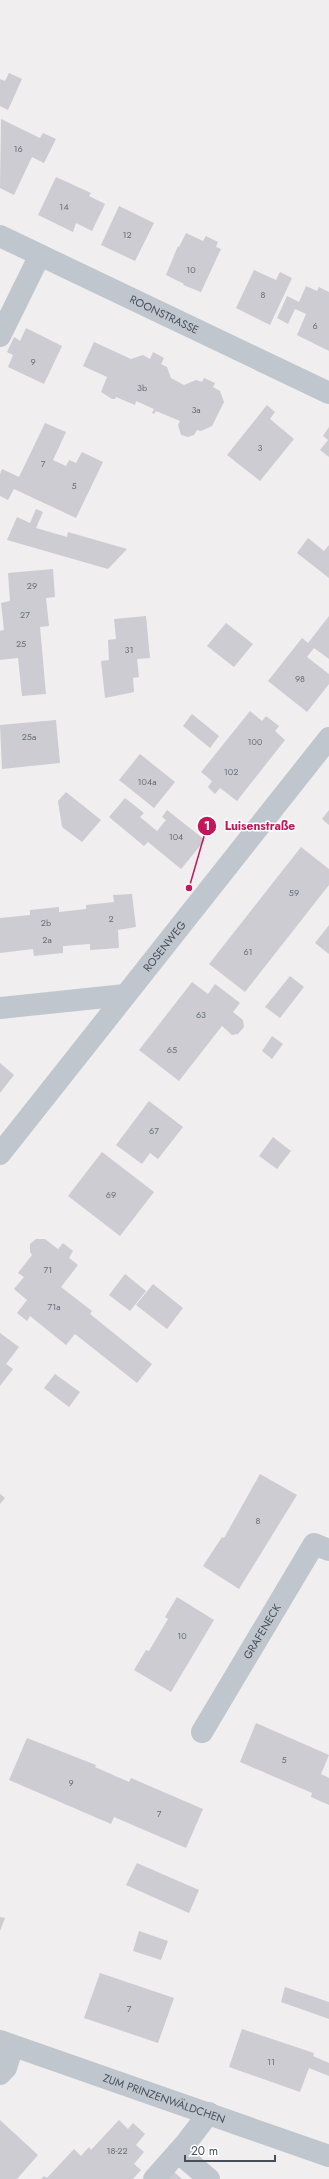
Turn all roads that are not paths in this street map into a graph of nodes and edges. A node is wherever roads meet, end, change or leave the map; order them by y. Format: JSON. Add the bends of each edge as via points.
{"nodes":[{"id":1,"x":0,"y":236,"type":"edge"},
{"id":2,"x":40,"y":255,"type":"junction"},
{"id":3,"x":0,"y":336,"type":"edge"},
{"id":4,"x":329,"y":393,"type":"edge"},
{"id":5,"x":329,"y":738,"type":"edge"},
{"id":6,"x":125,"y":995,"type":"junction"},
{"id":7,"x":0,"y":1008,"type":"edge"},
{"id":8,"x":0,"y":1154,"type":"edge"},
{"id":9,"x":329,"y":1550,"type":"edge"},
{"id":10,"x":202,"y":1732,"type":"dead end"},
{"id":11,"x":7,"y":2043,"type":"edge"},
{"id":12,"x":0,"y":2074,"type":"edge"},
{"id":13,"x":209,"y":2112,"type":"junction"},
{"id":14,"x":178,"y":2152,"type":"junction"},
{"id":15,"x":329,"y":2156,"type":"edge"},
{"id":16,"x":154,"y":2179,"type":"edge"},
{"id":17,"x":209,"y":2179,"type":"edge"}],
"edges":[{"from":1,"to":2,"type":"street","name":"ROONSTRASSE"},
{"from":2,"to":3,"type":"street"},
{"from":2,"to":4,"type":"street","name":"ROONSTRASSE"},
{"from":5,"to":6,"type":"street","name":"ROSENWEG"},
{"from":6,"to":7,"type":"street"},
{"from":6,"to":8,"type":"street","name":"ROSENWEG"},
{"from":9,"to":10,"type":"street","name":"GRAFENECK","via":[[314,1544]]},
{"from":11,"to":12,"type":"street","via":[[6,2068]]},
{"from":11,"to":13,"type":"street","name":"ZUM PRINZENWÄLDCHEN"},
{"from":13,"to":14,"type":"street"},
{"from":13,"to":15,"type":"street","name":"ZUM PRINZENWÄLDCHEN"},
{"from":14,"to":16,"type":"street"},
{"from":14,"to":17,"type":"street"}]}
